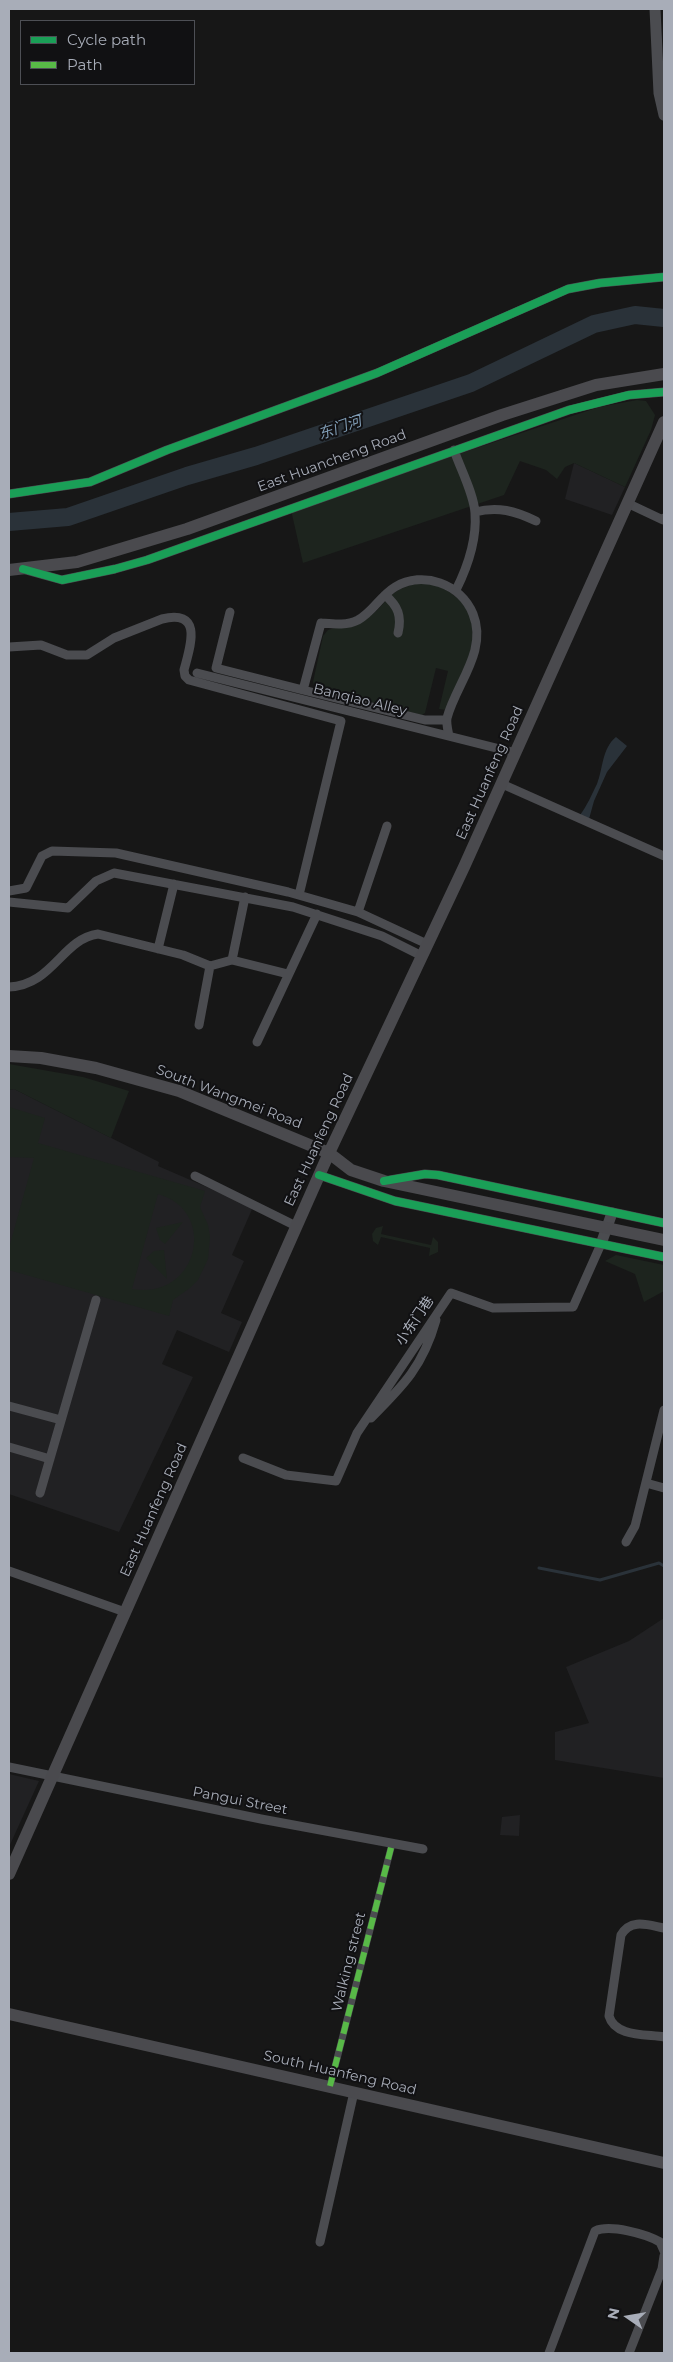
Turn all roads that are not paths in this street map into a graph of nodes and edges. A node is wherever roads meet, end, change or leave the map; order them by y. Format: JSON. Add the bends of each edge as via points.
{"nodes":[{"id":1,"x":655,"y":9,"type":"edge"},
{"id":2,"x":664,"y":115,"type":"edge"},
{"id":3,"x":664,"y":277,"type":"edge"},
{"id":4,"x":664,"y":374,"type":"edge"},
{"id":5,"x":664,"y":392,"type":"edge"},
{"id":6,"x":664,"y":422,"type":"edge"},
{"id":7,"x":454,"y":450,"type":"junction"},
{"id":8,"x":9,"y":494,"type":"edge"},
{"id":9,"x":626,"y":503,"type":"junction"},
{"id":10,"x":475,"y":512,"type":"junction"},
{"id":11,"x":664,"y":518,"type":"edge"},
{"id":12,"x":536,"y":522,"type":"dead end"},
{"id":13,"x":23,"y":569,"type":"junction"},
{"id":14,"x":9,"y":570,"type":"edge"},
{"id":15,"x":456,"y":590,"type":"junction"},
{"id":16,"x":385,"y":595,"type":"junction"},
{"id":17,"x":230,"y":612,"type":"dead end"},
{"id":18,"x":398,"y":633,"type":"dead end"},
{"id":19,"x":9,"y":647,"type":"edge"},
{"id":20,"x":197,"y":673,"type":"dead end"},
{"id":21,"x":303,"y":690,"type":"junction"},
{"id":22,"x":446,"y":720,"type":"junction"},
{"id":23,"x":449,"y":736,"type":"junction"},
{"id":24,"x":516,"y":753,"type":"junction"},
{"id":25,"x":502,"y":784,"type":"junction"},
{"id":26,"x":387,"y":826,"type":"dead end"},
{"id":27,"x":664,"y":856,"type":"edge"},
{"id":28,"x":174,"y":884,"type":"junction"},
{"id":29,"x":9,"y":891,"type":"edge"},
{"id":30,"x":299,"y":895,"type":"junction"},
{"id":31,"x":245,"y":897,"type":"junction"},
{"id":32,"x":9,"y":902,"type":"edge"},
{"id":33,"x":358,"y":912,"type":"junction"},
{"id":34,"x":317,"y":914,"type":"junction"},
{"id":35,"x":158,"y":949,"type":"junction"},
{"id":36,"x":424,"y":950,"type":"junction"},
{"id":37,"x":232,"y":960,"type":"junction"},
{"id":38,"x":210,"y":966,"type":"junction"},
{"id":39,"x":288,"y":974,"type":"junction"},
{"id":40,"x":9,"y":987,"type":"edge"},
{"id":41,"x":199,"y":1026,"type":"dead end"},
{"id":42,"x":257,"y":1042,"type":"dead end"},
{"id":43,"x":9,"y":1056,"type":"edge"},
{"id":44,"x":329,"y":1153,"type":"junction"},
{"id":45,"x":319,"y":1174,"type":"junction"},
{"id":46,"x":195,"y":1176,"type":"dead end"},
{"id":47,"x":384,"y":1181,"type":"junction"},
{"id":48,"x":612,"y":1213,"type":"junction"},
{"id":49,"x":664,"y":1224,"type":"edge"},
{"id":50,"x":296,"y":1226,"type":"junction"},
{"id":51,"x":607,"y":1228,"type":"junction"},
{"id":52,"x":664,"y":1240,"type":"edge"},
{"id":53,"x":601,"y":1244,"type":"junction"},
{"id":54,"x":664,"y":1257,"type":"edge"},
{"id":55,"x":96,"y":1300,"type":"dead end"},
{"id":56,"x":439,"y":1311,"type":"junction"},
{"id":57,"x":9,"y":1406,"type":"edge"},
{"id":58,"x":664,"y":1410,"type":"edge"},
{"id":59,"x":61,"y":1420,"type":"junction"},
{"id":60,"x":357,"y":1432,"type":"junction"},
{"id":61,"x":9,"y":1448,"type":"edge"},
{"id":62,"x":243,"y":1458,"type":"dead end"},
{"id":63,"x":50,"y":1459,"type":"junction"},
{"id":64,"x":646,"y":1483,"type":"junction"},
{"id":65,"x":664,"y":1488,"type":"edge"},
{"id":66,"x":40,"y":1493,"type":"dead end"},
{"id":67,"x":626,"y":1542,"type":"dead end"},
{"id":68,"x":9,"y":1570,"type":"edge"},
{"id":69,"x":125,"y":1612,"type":"junction"},
{"id":70,"x":9,"y":1767,"type":"edge"},
{"id":71,"x":53,"y":1777,"type":"junction"},
{"id":72,"x":392,"y":1844,"type":"junction"},
{"id":73,"x":423,"y":1848,"type":"dead end"},
{"id":74,"x":9,"y":1874,"type":"edge"},
{"id":75,"x":664,"y":1928,"type":"edge"},
{"id":76,"x":9,"y":2014,"type":"edge"},
{"id":77,"x":664,"y":2037,"type":"edge"},
{"id":78,"x":330,"y":2086,"type":"junction"},
{"id":79,"x":354,"y":2092,"type":"junction"},
{"id":80,"x":664,"y":2163,"type":"edge"},
{"id":81,"x":320,"y":2242,"type":"dead end"},
{"id":82,"x":664,"y":2251,"type":"edge"},
{"id":83,"x":664,"y":2256,"type":"edge"},
{"id":84,"x":549,"y":2353,"type":"edge"},
{"id":85,"x":629,"y":2353,"type":"edge"}],
"edges":[{"from":1,"to":2,"type":"street","via":[[659,93]]},
{"from":3,"to":8,"type":"street","via":[[600,283],[568,290],[377,373],[167,450],[90,482]]},
{"from":4,"to":13,"type":"main road","name":"East Huancheng Road","via":[[596,385],[502,415],[187,529],[77,562]]},
{"from":5,"to":7,"type":"street","via":[[593,403]]},
{"from":6,"to":9,"type":"main road","name":"East Huanfeng Road"},
{"from":7,"to":10,"type":"street"},
{"from":7,"to":13,"type":"street","via":[[148,560],[62,580]]},
{"from":9,"to":11,"type":"street"},
{"from":9,"to":24,"type":"main road","name":"East Huanfeng Road"},
{"from":10,"to":12,"type":"street","via":[[509,510]]},
{"from":10,"to":15,"type":"street","via":[[472,548]]},
{"from":13,"to":14,"type":"main road","name":"East Huancheng Road"},
{"from":15,"to":16,"type":"street","via":[[439,582],[419,580],[395,587]]},
{"from":15,"to":22,"type":"street","via":[[473,614],[478,641]]},
{"from":16,"to":18,"type":"street","via":[[399,612]]},
{"from":16,"to":21,"type":"street","via":[[366,615],[353,622],[321,623]]},
{"from":17,"to":21,"type":"street","via":[[216,668]]},
{"from":19,"to":30,"type":"street","via":[[40,645],[67,655],[87,655],[114,638],[162,619],[184,619],[191,625],[192,633],[184,670],[189,680],[341,721]]},
{"from":20,"to":23,"type":"street","name":"Banqiao Alley"},
{"from":21,"to":22,"type":"street","via":[[425,720]]},
{"from":22,"to":23,"type":"street"},
{"from":23,"to":24,"type":"street","name":"Banqiao Alley"},
{"from":24,"to":25,"type":"main road","name":"East Huanfeng Road"},
{"from":25,"to":27,"type":"street"},
{"from":25,"to":36,"type":"main road","name":"East Huanfeng Road"},
{"from":26,"to":33,"type":"street"},
{"from":28,"to":31,"type":"street"},
{"from":28,"to":32,"type":"street","via":[[114,873],[96,881],[68,908]]},
{"from":28,"to":35,"type":"street"},
{"from":29,"to":30,"type":"street","via":[[26,888],[42,856],[52,850],[116,854]]},
{"from":30,"to":33,"type":"street"},
{"from":31,"to":34,"type":"street"},
{"from":31,"to":37,"type":"street"},
{"from":33,"to":36,"type":"street"},
{"from":34,"to":36,"type":"street"},
{"from":34,"to":39,"type":"street"},
{"from":35,"to":38,"type":"street"},
{"from":35,"to":40,"type":"street","via":[[98,934],[89,935],[37,980]]},
{"from":36,"to":44,"type":"main road","name":"East Huanfeng Road"},
{"from":37,"to":38,"type":"street"},
{"from":37,"to":39,"type":"street"},
{"from":38,"to":41,"type":"street"},
{"from":39,"to":42,"type":"street"},
{"from":43,"to":44,"type":"main road","name":"South Wangmei Road","via":[[96,1068],[156,1083]]},
{"from":44,"to":45,"type":"main road","name":"East Huanfeng Road"},
{"from":44,"to":47,"type":"main road","name":"South Wangmei Road","via":[[351,1170]]},
{"from":45,"to":50,"type":"main road","name":"East Huanfeng Road"},
{"from":45,"to":53,"type":"street","via":[[395,1201]]},
{"from":46,"to":50,"type":"street"},
{"from":47,"to":48,"type":"street","via":[[438,1175]]},
{"from":47,"to":51,"type":"main road","name":"South Wangmei Road"},
{"from":48,"to":49,"type":"street"},
{"from":48,"to":51,"type":"street"},
{"from":50,"to":69,"type":"main road","name":"East Huanfeng Road"},
{"from":51,"to":52,"type":"main road","name":"South Wangmei Road"},
{"from":51,"to":53,"type":"street"},
{"from":53,"to":54,"type":"street"},
{"from":53,"to":56,"type":"street","name":"小东门巷","via":[[573,1308],[493,1308],[451,1293]]},
{"from":55,"to":59,"type":"street"},
{"from":56,"to":60,"type":"street","name":"小东门巷"},
{"from":56,"to":60,"type":"street","via":[[429,1343],[407,1383]]},
{"from":57,"to":59,"type":"street"},
{"from":58,"to":64,"type":"street"},
{"from":59,"to":63,"type":"street"},
{"from":60,"to":62,"type":"street","name":"小东门巷","via":[[336,1481],[286,1474]]},
{"from":61,"to":63,"type":"street"},
{"from":63,"to":66,"type":"street"},
{"from":64,"to":65,"type":"street"},
{"from":64,"to":67,"type":"street","via":[[635,1526]]},
{"from":68,"to":69,"type":"street"},
{"from":69,"to":71,"type":"main road","name":"East Huanfeng Road"},
{"from":70,"to":71,"type":"street","name":"Pangui Street"},
{"from":71,"to":72,"type":"street","name":"Pangui Street"},
{"from":71,"to":74,"type":"main road","name":"East Huanfeng Road"},
{"from":72,"to":73,"type":"street","name":"Pangui Street"},
{"from":72,"to":78,"type":"street","name":"Walking street"},
{"from":75,"to":77,"type":"street","via":[[636,1923],[624,1929],[609,2016],[611,2023],[622,2030]]},
{"from":76,"to":78,"type":"main road","name":"South Huanfeng Road"},
{"from":78,"to":79,"type":"main road","name":"South Huanfeng Road"},
{"from":79,"to":80,"type":"main road","name":"South Huanfeng Road"},
{"from":79,"to":81,"type":"street"},
{"from":82,"to":84,"type":"street","via":[[660,2242],[645,2236],[610,2228],[595,2231]]},
{"from":83,"to":85,"type":"street","via":[[662,2269]]}]}
